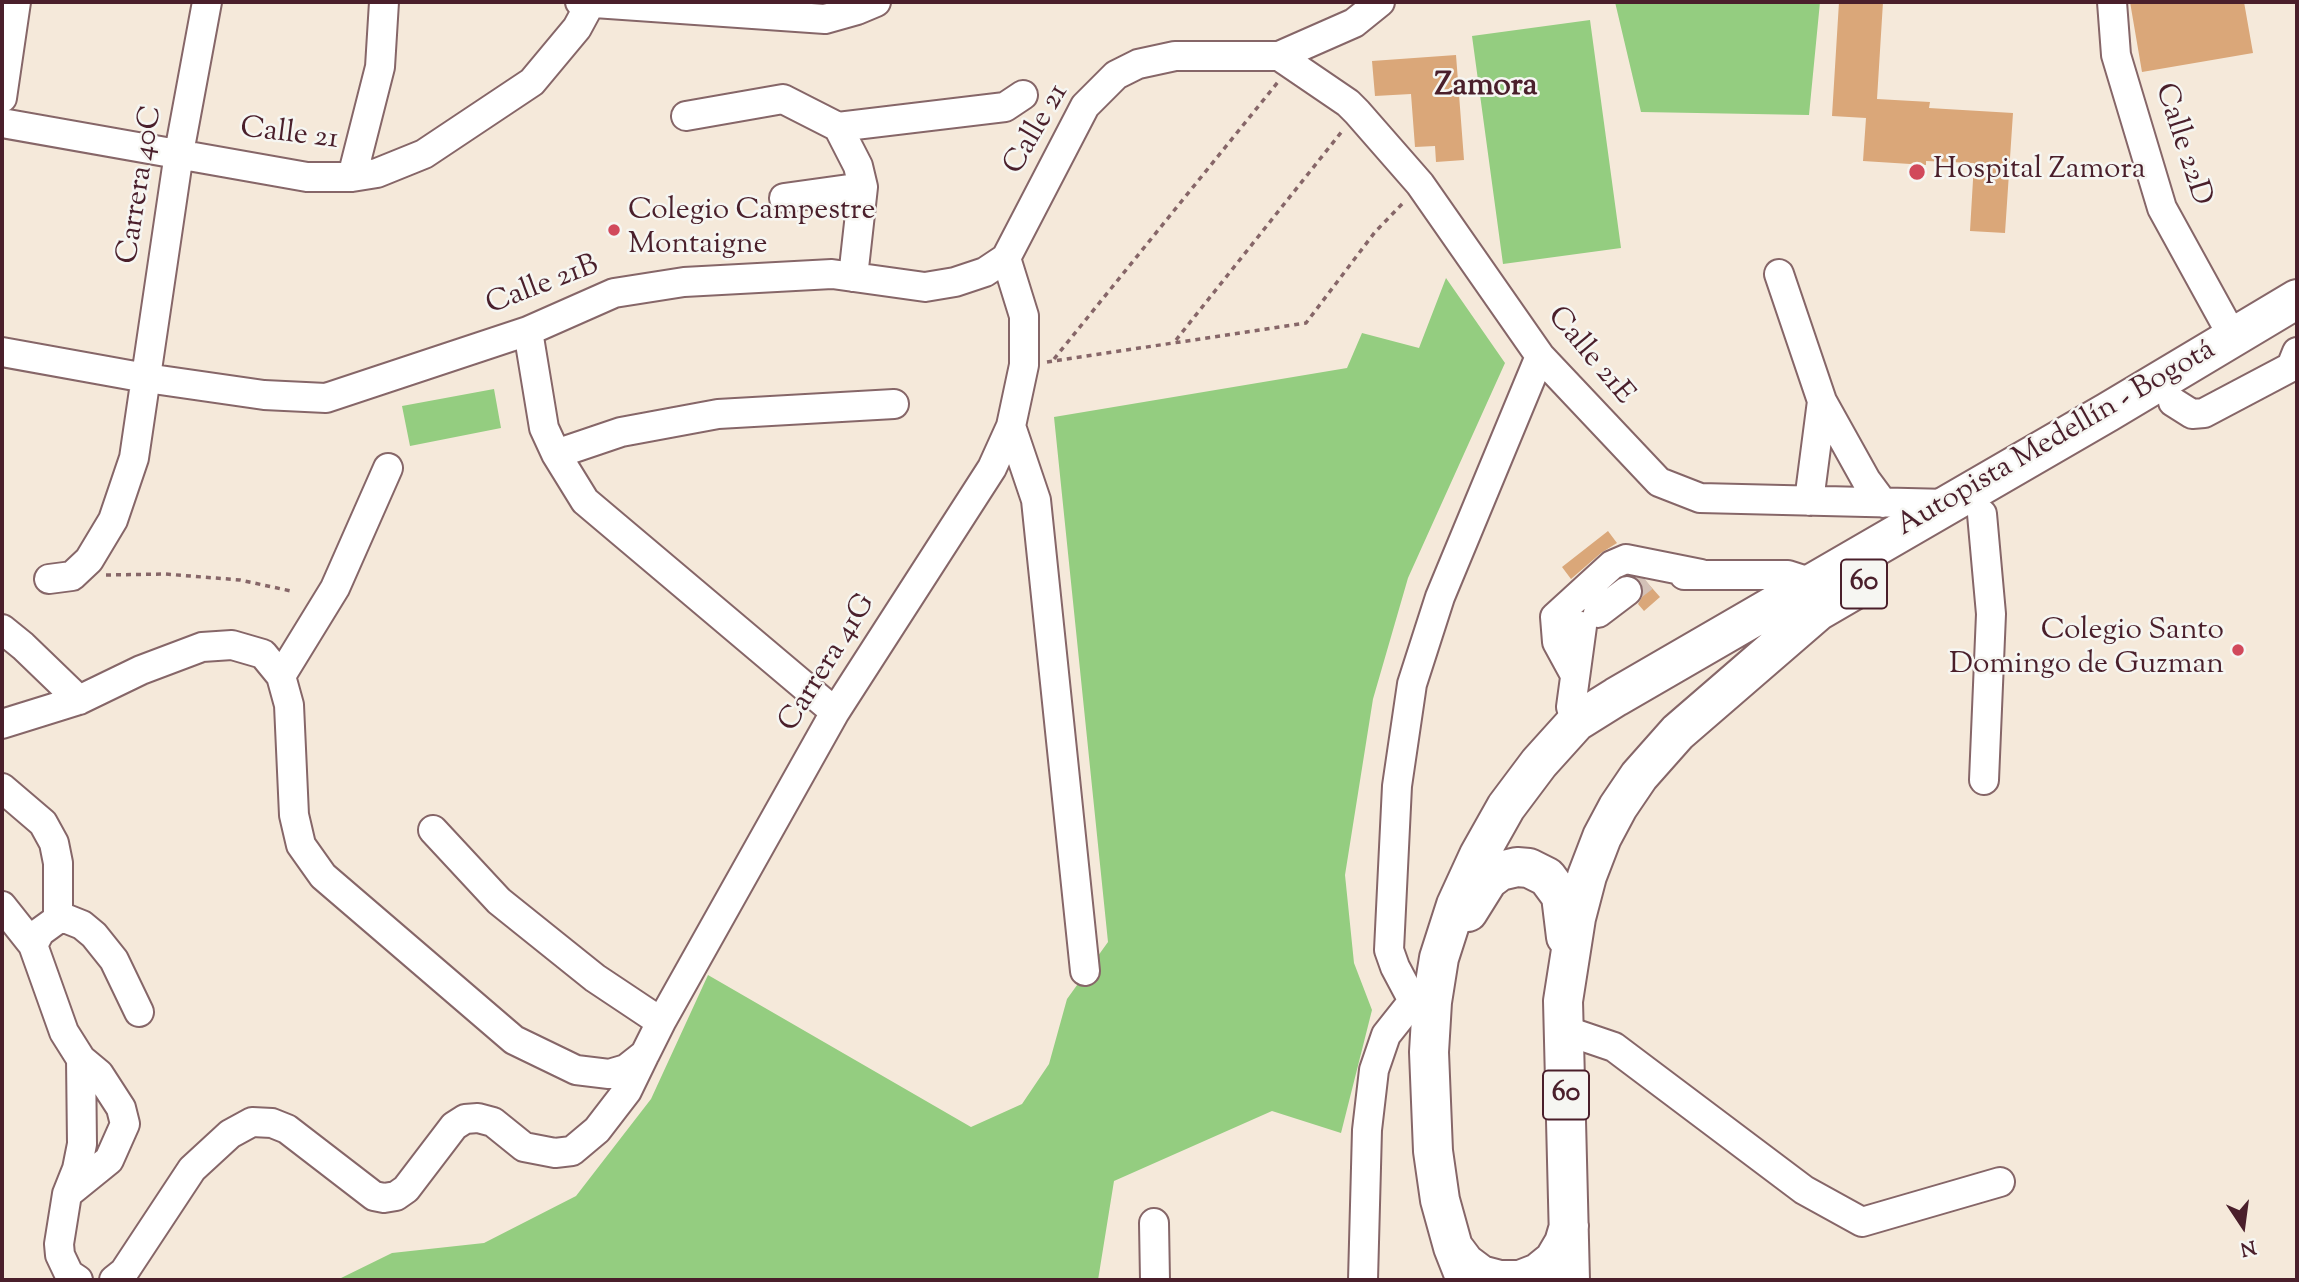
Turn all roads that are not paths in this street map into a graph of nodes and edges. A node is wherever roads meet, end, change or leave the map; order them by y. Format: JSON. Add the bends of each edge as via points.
{"nodes":[{"id":1,"x":16,"y":2,"type":"edge"},
{"id":2,"x":207,"y":2,"type":"edge"},
{"id":3,"x":384,"y":2,"type":"edge"},
{"id":4,"x":876,"y":2,"type":"edge"},
{"id":5,"x":1380,"y":2,"type":"edge"},
{"id":6,"x":2112,"y":2,"type":"edge"},
{"id":7,"x":585,"y":3,"type":"edge"},
{"id":8,"x":1286,"y":60,"type":"junction"},
{"id":9,"x":1023,"y":95,"type":"dead end"},
{"id":10,"x":2,"y":98,"type":"edge"},
{"id":11,"x":686,"y":116,"type":"dead end"},
{"id":12,"x":2,"y":124,"type":"edge"},
{"id":13,"x":838,"y":127,"type":"junction"},
{"id":14,"x":179,"y":153,"type":"junction"},
{"id":15,"x":352,"y":177,"type":"junction"},
{"id":16,"x":863,"y":187,"type":"junction"},
{"id":17,"x":784,"y":198,"type":"dead end"},
{"id":18,"x":1006,"y":258,"type":"junction"},
{"id":19,"x":1779,"y":274,"type":"dead end"},
{"id":20,"x":853,"y":277,"type":"junction"},
{"id":21,"x":2297,"y":299,"type":"edge"},
{"id":22,"x":2297,"y":328,"type":"edge"},
{"id":23,"x":528,"y":331,"type":"junction"},
{"id":24,"x":2233,"y":337,"type":"junction"},
{"id":25,"x":2,"y":352,"type":"edge"},
{"id":26,"x":2297,"y":352,"type":"edge"},
{"id":27,"x":1540,"y":356,"type":"junction"},
{"id":28,"x":146,"y":378,"type":"junction"},
{"id":29,"x":1822,"y":401,"type":"junction"},
{"id":30,"x":2173,"y":402,"type":"junction"},
{"id":31,"x":894,"y":404,"type":"dead end"},
{"id":32,"x":1011,"y":426,"type":"junction"},
{"id":33,"x":556,"y":454,"type":"junction"},
{"id":34,"x":388,"y":468,"type":"dead end"},
{"id":35,"x":1809,"y":501,"type":"junction"},
{"id":36,"x":1883,"y":503,"type":"junction"},
{"id":37,"x":1966,"y":509,"type":"junction"},
{"id":38,"x":1701,"y":574,"type":"junction"},
{"id":39,"x":60,"y":577,"type":"road end"},
{"id":40,"x":1813,"y":583,"type":"junction"},
{"id":41,"x":2,"y":629,"type":"edge"},
{"id":42,"x":1575,"y":675,"type":"junction"},
{"id":43,"x":281,"y":676,"type":"junction"},
{"id":44,"x":79,"y":700,"type":"junction"},
{"id":45,"x":835,"y":712,"type":"junction"},
{"id":46,"x":1576,"y":722,"type":"junction"},
{"id":47,"x":2,"y":724,"type":"edge"},
{"id":48,"x":1984,"y":780,"type":"dead end"},
{"id":49,"x":2,"y":788,"type":"edge"},
{"id":50,"x":433,"y":830,"type":"dead end"},
{"id":51,"x":2,"y":905,"type":"edge"},
{"id":52,"x":58,"y":919,"type":"junction"},
{"id":53,"x":33,"y":945,"type":"junction"},
{"id":54,"x":1439,"y":958,"type":"junction"},
{"id":55,"x":1569,"y":967,"type":"junction"},
{"id":56,"x":1085,"y":971,"type":"dead end"},
{"id":57,"x":1422,"y":1001,"type":"junction"},
{"id":58,"x":139,"y":1012,"type":"dead end"},
{"id":59,"x":660,"y":1023,"type":"junction"},
{"id":60,"x":1564,"y":1030,"type":"junction"},
{"id":61,"x":645,"y":1054,"type":"junction"},
{"id":62,"x":81,"y":1059,"type":"junction"},
{"id":63,"x":2000,"y":1182,"type":"dead end"},
{"id":64,"x":67,"y":1194,"type":"junction"},
{"id":65,"x":1154,"y":1223,"type":"dead end"},
{"id":66,"x":1569,"y":1224,"type":"junction"},
{"id":67,"x":1460,"y":1264,"type":"edge"},
{"id":68,"x":78,"y":1280,"type":"edge"},
{"id":69,"x":114,"y":1280,"type":"edge"},
{"id":70,"x":1155,"y":1280,"type":"edge"},
{"id":71,"x":1363,"y":1280,"type":"edge"},
{"id":72,"x":1570,"y":1280,"type":"edge"}],
"edges":[{"from":1,"to":10,"type":"street"},
{"from":2,"to":14,"type":"street","name":"Carrera 40C"},
{"from":3,"to":15,"type":"street","via":[[380,67]]},
{"from":4,"to":7,"type":"street","via":[[825,19]]},
{"from":5,"to":8,"type":"street","via":[[1354,23]]},
{"from":6,"to":24,"type":"street","name":"Calle 22D","via":[[2116,55],[2162,208]]},
{"from":7,"to":15,"type":"street","name":"Calle 21","via":[[577,27],[532,82],[424,154],[377,173]]},
{"from":8,"to":18,"type":"street","name":"Calle 21","via":[[1175,56],[1138,64],[1116,75],[1085,106]]},
{"from":8,"to":27,"type":"street","name":"Calle 21E","via":[[1349,103],[1420,184]]},
{"from":9,"to":13,"type":"street","via":[[1005,107]]},
{"from":11,"to":13,"type":"street","via":[[783,99]]},
{"from":12,"to":14,"type":"street","name":"Calle 21"},
{"from":13,"to":16,"type":"street"},
{"from":14,"to":15,"type":"street","name":"Calle 21","via":[[307,177]]},
{"from":14,"to":28,"type":"street","name":"Carrera 40C"},
{"from":16,"to":17,"type":"street"},
{"from":16,"to":20,"type":"street"},
{"from":18,"to":20,"type":"street","name":"Calle 21B","via":[[985,272],[925,287]]},
{"from":18,"to":32,"type":"street","name":"Carrera 41G","via":[[1024,316],[1024,365]]},
{"from":19,"to":29,"type":"street"},
{"from":20,"to":23,"type":"street","name":"Calle 21B","via":[[832,274],[684,282],[614,293]]},
{"from":21,"to":24,"type":"highway","name":"Autopista Medellín - Bogotá","number":"60"},
{"from":22,"to":30,"type":"highway","name":"Autopista Medellín - Bogotá","number":"60"},
{"from":23,"to":28,"type":"street","name":"Calle 21B","via":[[326,398],[264,396]]},
{"from":23,"to":33,"type":"street","via":[[544,428]]},
{"from":24,"to":37,"type":"highway","name":"Autopista Medellín - Bogotá","number":"60"},
{"from":25,"to":28,"type":"street","name":"Calle 21B"},
{"from":26,"to":30,"type":"street","via":[[2291,367],[2204,413],[2192,414]]},
{"from":27,"to":35,"type":"street","name":"Calle 21E","via":[[1658,482],[1700,498]]},
{"from":27,"to":57,"type":"street","via":[[1440,597],[1412,684],[1397,786],[1389,950],[1395,967]]},
{"from":28,"to":39,"type":"street","name":"Carrera 40C","via":[[134,458],[113,520],[89,560]]},
{"from":29,"to":35,"type":"street"},
{"from":29,"to":36,"type":"street"},
{"from":30,"to":37,"type":"highway","name":"Autopista Medellín - Bogotá","number":"60"},
{"from":31,"to":33,"type":"street","via":[[718,414],[621,432]]},
{"from":32,"to":45,"type":"street","name":"Carrera 41G","via":[[992,468]]},
{"from":32,"to":56,"type":"street","via":[[1036,500]]},
{"from":33,"to":45,"type":"street","via":[[585,501]]},
{"from":34,"to":43,"type":"street","via":[[335,588]]},
{"from":35,"to":36,"type":"street","name":"Calle 21E"},
{"from":36,"to":37,"type":"street","name":"Calle 21E"},
{"from":37,"to":40,"type":"highway","name":"Autopista Medellín - Bogotá","number":"60"},
{"from":37,"to":48,"type":"street","via":[[1991,614]]},
{"from":37,"to":55,"type":"highway","name":"Autopista Medellín - Bogotá","number":"60","via":[[1818,611],[1659,752],[1602,837],[1576,918]]},
{"from":38,"to":40,"type":"street","via":[[1788,575]]},
{"from":38,"to":42,"type":"street","via":[[1635,585],[1590,620]]},
{"from":38,"to":42,"type":"street","via":[[1626,559],[1612,565],[1555,617],[1557,642]]},
{"from":40,"to":46,"type":"highway","name":"Autopista Medellín - Bogotá","number":"60"},
{"from":41,"to":44,"type":"street"},
{"from":42,"to":46,"type":"street","via":[[1571,707]]},
{"from":43,"to":44,"type":"street","via":[[263,654],[232,645],[202,647]]},
{"from":43,"to":61,"type":"street","via":[[289,705],[294,815],[301,845],[323,876],[514,1040],[576,1070],[609,1074],[626,1069]]},
{"from":44,"to":47,"type":"street"},
{"from":45,"to":59,"type":"street","name":"Carrera 41G"},
{"from":46,"to":54,"type":"highway","name":"Autopista Medellín - Bogotá","number":"60","via":[[1539,763],[1492,831],[1456,905]]},
{"from":49,"to":52,"type":"street","via":[[43,823],[54,843]]},
{"from":50,"to":59,"type":"street","via":[[499,901]]},
{"from":51,"to":53,"type":"street"},
{"from":52,"to":53,"type":"street","via":[[40,932]]},
{"from":52,"to":58,"type":"street","via":[[82,925],[94,935],[114,960]]},
{"from":53,"to":62,"type":"street","via":[[64,1032]]},
{"from":54,"to":55,"type":"highway","via":[[1488,880],[1517,867],[1548,877],[1561,895]]},
{"from":54,"to":57,"type":"highway","name":"Autopista Medellín - Bogotá","number":"60"},
{"from":55,"to":60,"type":"highway","name":"Autopista Medellín - Bogotá","number":"60"},
{"from":57,"to":67,"type":"highway","name":"Autopista Medellín - Bogotá","number":"60","via":[[1440,1200]]},
{"from":57,"to":71,"type":"street","via":[[1386,1035],[1374,1070],[1367,1130]]},
{"from":59,"to":61,"type":"street","name":"Carrera 41G"},
{"from":60,"to":63,"type":"street","via":[[1614,1047],[1804,1190],[1862,1222]]},
{"from":60,"to":66,"type":"highway","name":"Autopista Medellín - Bogotá","number":"60"},
{"from":61,"to":69,"type":"street","name":"Carrera 41G","via":[[627,1091],[597,1129],[572,1151],[524,1147],[494,1122],[465,1119],[454,1126],[396,1196],[374,1196],[287,1129],[252,1122],[230,1134],[192,1169],[124,1272]]},
{"from":62,"to":64,"type":"street","via":[[82,1144]]},
{"from":62,"to":64,"type":"street","via":[[99,1074],[121,1108],[125,1124],[109,1160]]},
{"from":64,"to":68,"type":"street","via":[[60,1255],[69,1274]]},
{"from":65,"to":70,"type":"street"},
{"from":66,"to":67,"type":"highway","via":[[1554,1260],[1520,1280],[1481,1275]]},
{"from":66,"to":72,"type":"highway","name":"Autopista Medellín - Bogotá","number":"60"}]}
